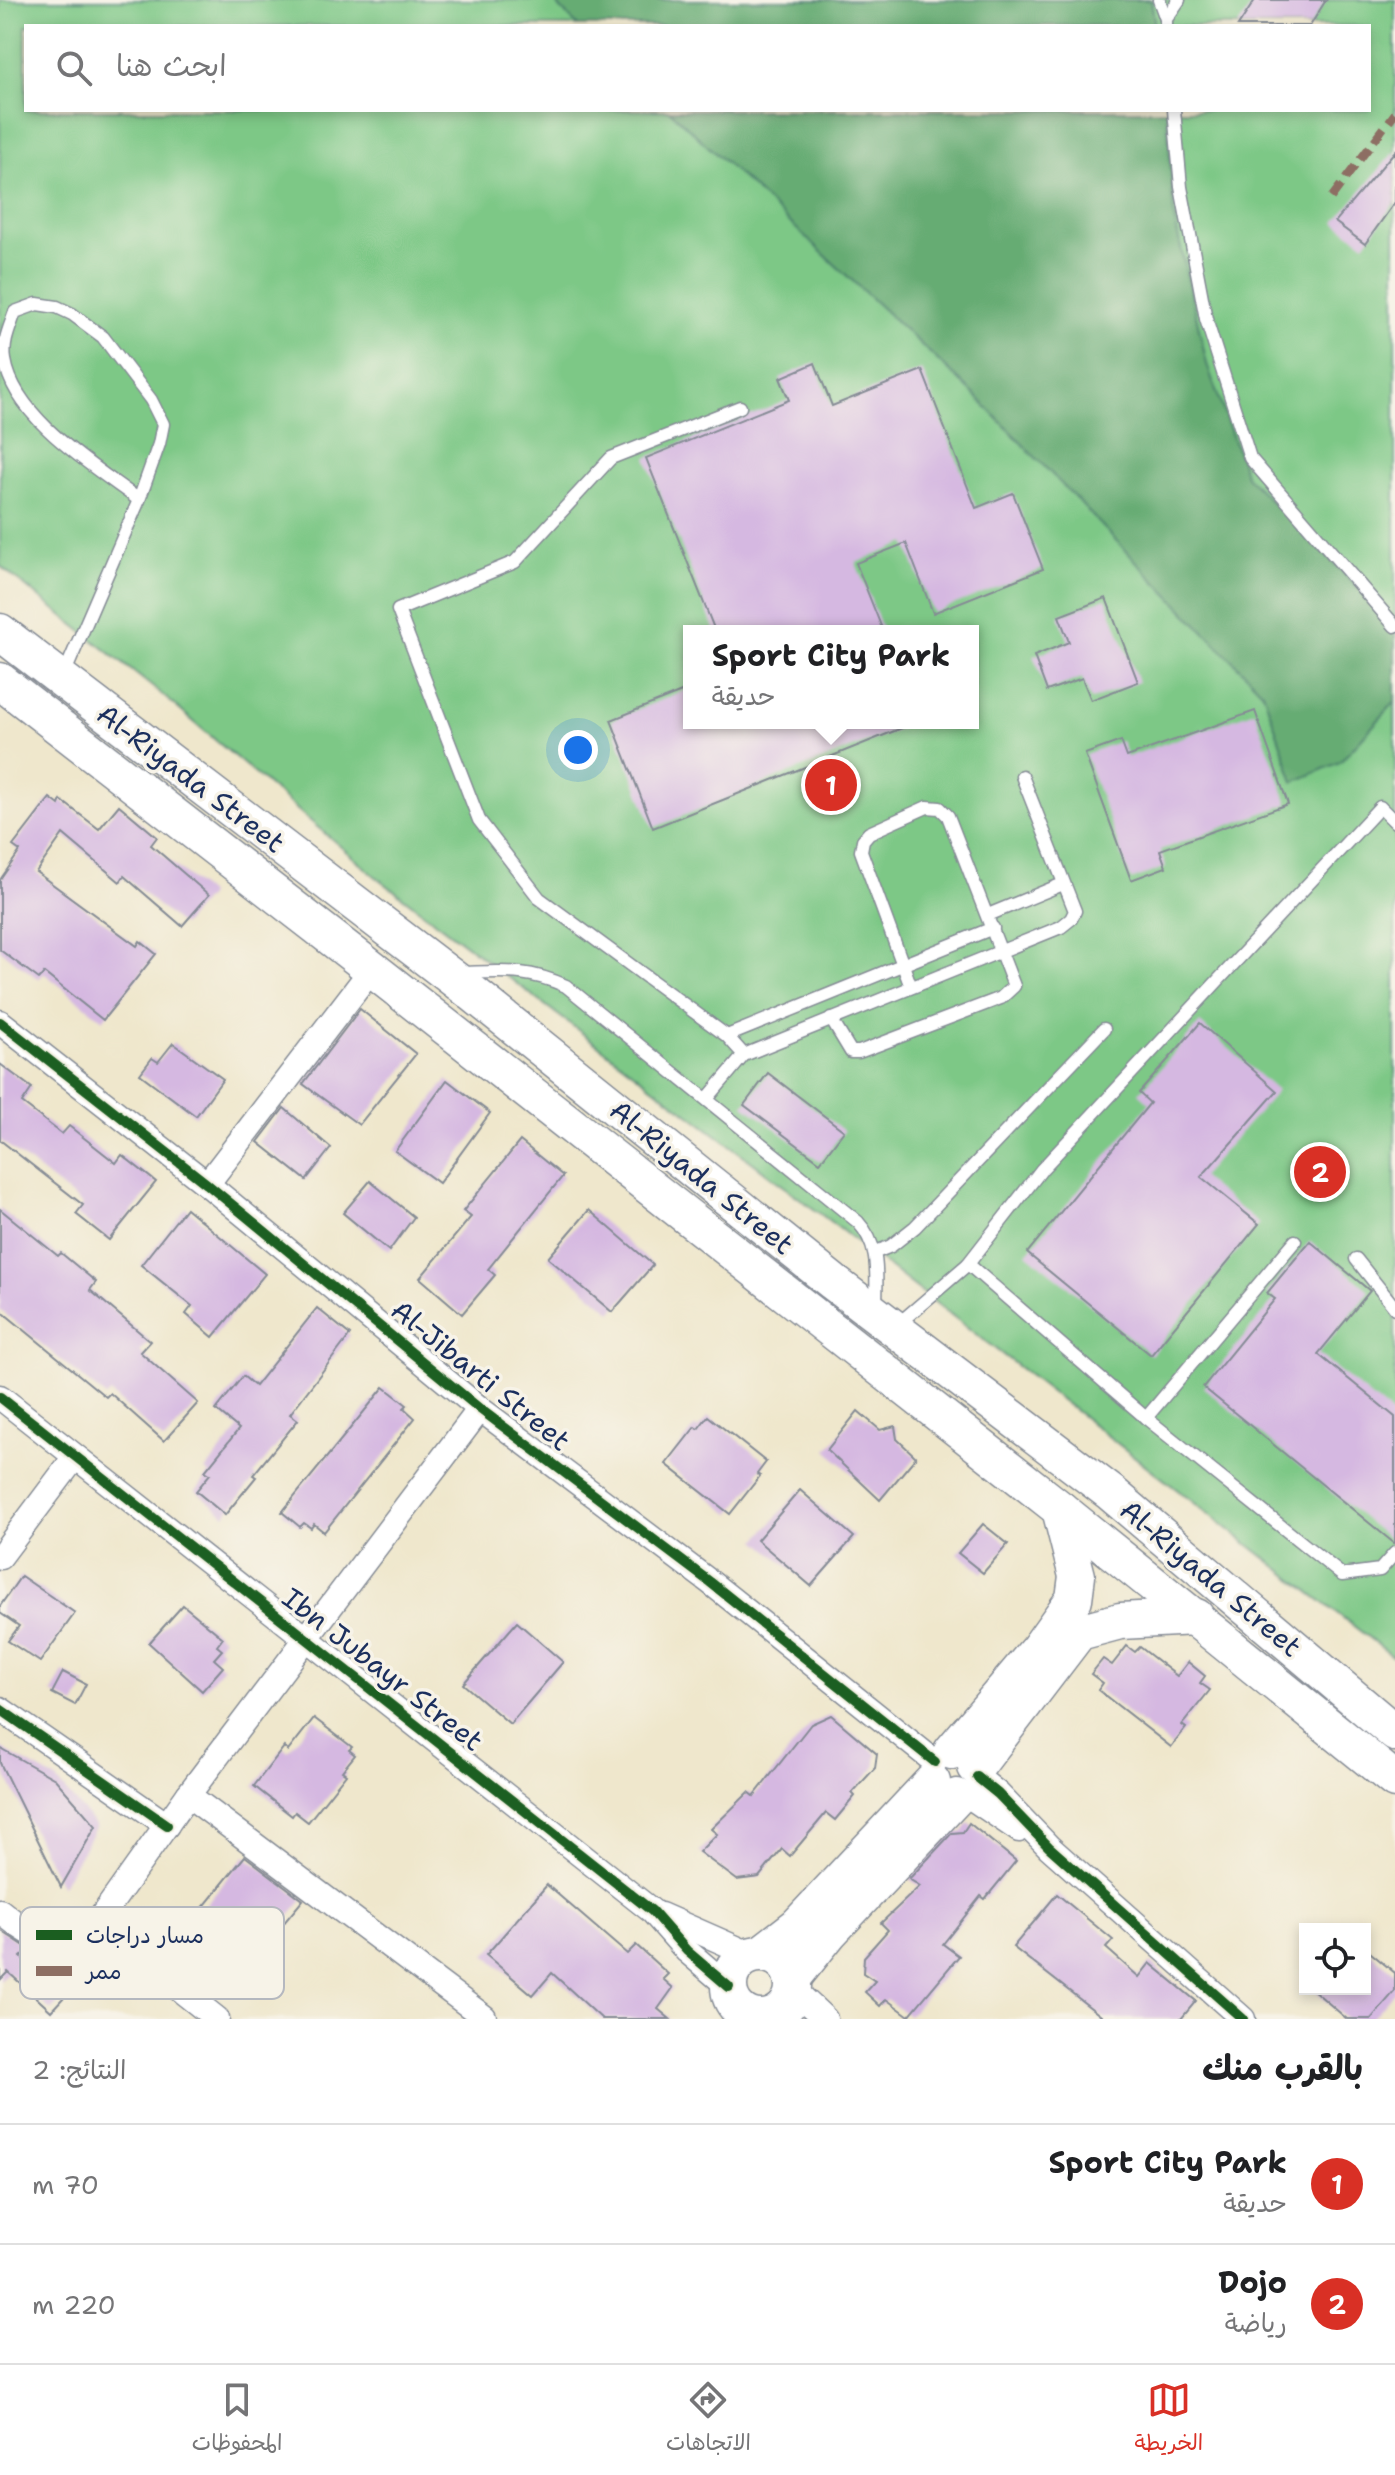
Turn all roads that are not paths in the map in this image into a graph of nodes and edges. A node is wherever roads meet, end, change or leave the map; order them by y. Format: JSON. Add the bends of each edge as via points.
{"nodes":[{"id":1,"x":1159,"y":0,"type":"edge"},
{"id":2,"x":1179,"y":0,"type":"edge"},
{"id":3,"x":1166,"y":23,"type":"edge"},
{"id":4,"x":1174,"y":112,"type":"edge"},
{"id":5,"x":740,"y":407,"type":"dead end"},
{"id":6,"x":139,"y":500,"type":"junction"},
{"id":7,"x":1395,"y":626,"type":"edge"},
{"id":8,"x":0,"y":632,"type":"edge"},
{"id":9,"x":62,"y":680,"type":"junction"},
{"id":10,"x":0,"y":681,"type":"edge"},
{"id":11,"x":1022,"y":776,"type":"dead end"},
{"id":12,"x":1395,"y":822,"type":"edge"},
{"id":13,"x":1063,"y":884,"type":"junction"},
{"id":14,"x":990,"y":921,"type":"junction"},
{"id":15,"x":1001,"y":951,"type":"junction"},
{"id":16,"x":903,"y":964,"type":"junction"},
{"id":17,"x":372,"y":969,"type":"junction"},
{"id":18,"x":447,"y":974,"type":"junction"},
{"id":19,"x":911,"y":987,"type":"junction"},
{"id":20,"x":831,"y":1019,"type":"junction"},
{"id":21,"x":0,"y":1022,"type":"edge"},
{"id":22,"x":1104,"y":1029,"type":"dead end"},
{"id":23,"x":727,"y":1036,"type":"junction"},
{"id":24,"x":744,"y":1055,"type":"junction"},
{"id":25,"x":707,"y":1099,"type":"junction"},
{"id":26,"x":207,"y":1184,"type":"junction"},
{"id":27,"x":1295,"y":1241,"type":"dead end"},
{"id":28,"x":876,"y":1252,"type":"junction"},
{"id":29,"x":1356,"y":1259,"type":"dead end"},
{"id":30,"x":968,"y":1264,"type":"junction"},
{"id":31,"x":1395,"y":1308,"type":"edge"},
{"id":32,"x":885,"y":1322,"type":"junction"},
{"id":33,"x":867,"y":1359,"type":"junction"},
{"id":34,"x":0,"y":1397,"type":"edge"},
{"id":35,"x":480,"y":1409,"type":"junction"},
{"id":36,"x":1146,"y":1418,"type":"junction"},
{"id":37,"x":75,"y":1457,"type":"junction"},
{"id":38,"x":1060,"y":1509,"type":"junction"},
{"id":39,"x":1395,"y":1553,"type":"edge"},
{"id":40,"x":0,"y":1557,"type":"edge"},
{"id":41,"x":1196,"y":1617,"type":"junction"},
{"id":42,"x":306,"y":1639,"type":"junction"},
{"id":43,"x":0,"y":1709,"type":"edge"},
{"id":44,"x":1395,"y":1733,"type":"edge"},
{"id":45,"x":956,"y":1776,"type":"junction"},
{"id":46,"x":1395,"y":1780,"type":"edge"},
{"id":47,"x":188,"y":1795,"type":"junction"},
{"id":48,"x":167,"y":1825,"type":"junction"},
{"id":49,"x":108,"y":1907,"type":"edge"},
{"id":50,"x":0,"y":1911,"type":"edge"},
{"id":51,"x":652,"y":1911,"type":"junction"},
{"id":52,"x":20,"y":1927,"type":"edge"},
{"id":53,"x":757,"y":1954,"type":"junction"},
{"id":54,"x":792,"y":1984,"type":"junction"},
{"id":55,"x":192,"y":1999,"type":"edge"},
{"id":56,"x":727,"y":2002,"type":"edge"},
{"id":57,"x":484,"y":2017,"type":"edge"},
{"id":58,"x":767,"y":2018,"type":"edge"},
{"id":59,"x":217,"y":2019,"type":"edge"},
{"id":60,"x":825,"y":2019,"type":"edge"},
{"id":61,"x":1243,"y":2019,"type":"edge"}],
"edges":[{"from":1,"to":3,"type":"lane"},
{"from":2,"to":3,"type":"lane"},
{"from":4,"to":7,"type":"lane","via":[[1181,187],[1206,319],[1250,458]]},
{"from":5,"to":23,"type":"lane","via":[[611,458],[515,562],[398,610],[479,820],[539,898]]},
{"from":6,"to":6,"type":"lane","via":[[163,424],[151,400],[103,337],[72,314],[37,304],[15,312],[5,359],[16,393],[69,446]]},
{"from":6,"to":9,"type":"lane"},
{"from":8,"to":9,"type":"main road","name":"Al-Riyada Street"},
{"from":9,"to":18,"type":"main road","name":"Al-Riyada Street"},
{"from":10,"to":17,"type":"main road","name":"Al-Riyada Street"},
{"from":11,"to":13,"type":"lane"},
{"from":12,"to":30,"type":"lane","via":[[1380,807],[1042,1169]]},
{"from":13,"to":14,"type":"lane"},
{"from":13,"to":15,"type":"lane","via":[[1075,911],[1071,919]]},
{"from":14,"to":15,"type":"lane"},
{"from":14,"to":16,"type":"lane"},
{"from":14,"to":16,"type":"lane","via":[[948,816],[940,808],[927,807],[869,833],[861,851]]},
{"from":15,"to":19,"type":"lane"},
{"from":15,"to":20,"type":"lane","via":[[1014,986],[1001,998],[859,1052],[851,1052]]},
{"from":16,"to":19,"type":"lane"},
{"from":16,"to":23,"type":"lane"},
{"from":17,"to":26,"type":"street"},
{"from":17,"to":33,"type":"main road","name":"Al-Riyada Street"},
{"from":18,"to":25,"type":"lane","via":[[519,972],[566,986]]},
{"from":18,"to":32,"type":"main road","name":"Al-Riyada Street"},
{"from":19,"to":20,"type":"lane"},
{"from":20,"to":24,"type":"lane"},
{"from":21,"to":26,"type":"street","name":"Al-Jibarti Street"},
{"from":22,"to":28,"type":"lane","via":[[915,1227]]},
{"from":23,"to":24,"type":"lane"},
{"from":24,"to":25,"type":"lane"},
{"from":25,"to":28,"type":"lane","via":[[858,1222]]},
{"from":26,"to":35,"type":"street","name":"Al-Jibarti Street"},
{"from":27,"to":36,"type":"lane"},
{"from":28,"to":32,"type":"lane"},
{"from":29,"to":31,"type":"lane"},
{"from":30,"to":32,"type":"lane"},
{"from":30,"to":36,"type":"lane"},
{"from":32,"to":33,"type":"main road"},
{"from":32,"to":44,"type":"main road","name":"Al-Riyada Street","via":[[1111,1493]]},
{"from":33,"to":38,"type":"main road","name":"Al-Riyada Street"},
{"from":34,"to":37,"type":"street","name":"Ibn Jubayr Street"},
{"from":35,"to":42,"type":"street"},
{"from":35,"to":45,"type":"street","name":"Al-Jibarti Street"},
{"from":36,"to":39,"type":"lane","via":[[1342,1575],[1380,1570]]},
{"from":37,"to":40,"type":"street"},
{"from":37,"to":42,"type":"street","name":"Ibn Jubayr Street"},
{"from":38,"to":41,"type":"main road","name":"Al-Riyada Street"},
{"from":38,"to":45,"type":"main road","via":[[1077,1576],[1074,1599]]},
{"from":41,"to":45,"type":"main road","via":[[1120,1621],[1079,1632]]},
{"from":41,"to":46,"type":"main road","name":"Al-Riyada Street"},
{"from":42,"to":47,"type":"street"},
{"from":42,"to":51,"type":"street","name":"Ibn Jubayr Street"},
{"from":43,"to":48,"type":"street"},
{"from":45,"to":53,"type":"main road","via":[[797,1926]]},
{"from":45,"to":54,"type":"main road"},
{"from":45,"to":61,"type":"street","name":"Al-Jibarti Street","via":[[1049,1847]]},
{"from":47,"to":48,"type":"street"},
{"from":47,"to":57,"type":"street"},
{"from":48,"to":49,"type":"street"},
{"from":50,"to":52,"type":"street"},
{"from":51,"to":53,"type":"street","name":"Ibn Jubayr Street"},
{"from":51,"to":56,"type":"street","name":"Ibn Jubayr Street"},
{"from":53,"to":54,"type":"main road","via":[[782,1961]]},
{"from":53,"to":56,"type":"main road","via":[[735,1967]]},
{"from":54,"to":58,"type":"main road","via":[[785,2007]]},
{"from":54,"to":60,"type":"street"},
{"from":55,"to":59,"type":"street"},
{"from":56,"to":58,"type":"main road","via":[[746,2014]]}]}
